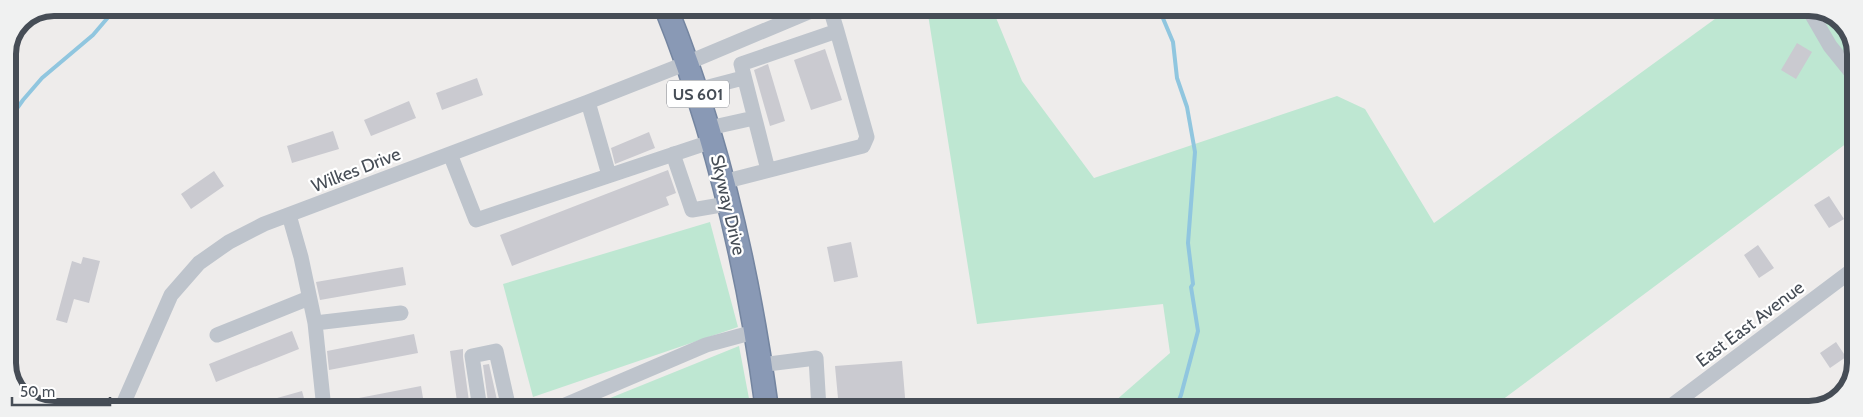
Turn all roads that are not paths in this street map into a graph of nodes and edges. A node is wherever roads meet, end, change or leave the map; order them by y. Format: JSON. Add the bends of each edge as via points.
{"nodes":[{"id":1,"x":669,"y":16,"type":"edge"},
{"id":2,"x":798,"y":16,"type":"edge"},
{"id":3,"x":832,"y":16,"type":"edge"},
{"id":4,"x":1813,"y":17,"type":"edge"},
{"id":5,"x":779,"y":24,"type":"junction"},
{"id":6,"x":837,"y":31,"type":"junction"},
{"id":7,"x":787,"y":48,"type":"junction"},
{"id":8,"x":687,"y":63,"type":"junction"},
{"id":9,"x":1847,"y":68,"type":"edge"},
{"id":10,"x":743,"y":78,"type":"junction"},
{"id":11,"x":697,"y":90,"type":"junction"},
{"id":12,"x":588,"y":102,"type":"junction"},
{"id":13,"x":754,"y":118,"type":"junction"},
{"id":14,"x":711,"y":135,"type":"junction"},
{"id":15,"x":450,"y":154,"type":"junction"},
{"id":16,"x":673,"y":154,"type":"junction"},
{"id":17,"x":768,"y":170,"type":"junction"},
{"id":18,"x":609,"y":175,"type":"junction"},
{"id":19,"x":723,"y":182,"type":"junction"},
{"id":20,"x":727,"y":204,"type":"junction"},
{"id":21,"x":289,"y":215,"type":"junction"},
{"id":22,"x":1847,"y":274,"type":"edge"},
{"id":23,"x":309,"y":298,"type":"junction"},
{"id":24,"x":401,"y":314,"type":"dead end"},
{"id":25,"x":315,"y":323,"type":"junction"},
{"id":26,"x":754,"y":332,"type":"junction"},
{"id":27,"x":217,"y":335,"type":"dead end"},
{"id":28,"x":760,"y":365,"type":"junction"},
{"id":29,"x":124,"y":401,"type":"edge"},
{"id":30,"x":323,"y":401,"type":"edge"},
{"id":31,"x":479,"y":401,"type":"edge"},
{"id":32,"x":507,"y":401,"type":"edge"},
{"id":33,"x":575,"y":401,"type":"edge"},
{"id":34,"x":766,"y":401,"type":"edge"},
{"id":35,"x":819,"y":401,"type":"edge"},
{"id":36,"x":1678,"y":401,"type":"edge"}],
"edges":[{"from":1,"to":8,"type":"highway","name":"Skyway Drive","number":"US 601"},
{"from":2,"to":5,"type":"street","name":"Wilkes Drive"},
{"from":3,"to":6,"type":"street"},
{"from":4,"to":9,"type":"street"},
{"from":5,"to":7,"type":"street"},
{"from":5,"to":8,"type":"street","name":"Wilkes Drive"},
{"from":6,"to":7,"type":"street"},
{"from":6,"to":17,"type":"street","via":[[867,137],[865,143]]},
{"from":7,"to":10,"type":"street","via":[[743,63],[740,67]]},
{"from":8,"to":11,"type":"highway","name":"Skyway Drive","number":"US 601"},
{"from":8,"to":12,"type":"street","name":"Wilkes Drive"},
{"from":10,"to":11,"type":"street"},
{"from":10,"to":13,"type":"street"},
{"from":11,"to":14,"type":"highway","name":"Skyway Drive","number":"US 601"},
{"from":12,"to":15,"type":"street","name":"Wilkes Drive"},
{"from":12,"to":18,"type":"street"},
{"from":13,"to":14,"type":"street"},
{"from":13,"to":17,"type":"street"},
{"from":14,"to":16,"type":"street"},
{"from":14,"to":19,"type":"highway","name":"Skyway Drive","number":"US 601"},
{"from":15,"to":18,"type":"street","via":[[476,220]]},
{"from":15,"to":21,"type":"street","name":"Wilkes Drive"},
{"from":16,"to":18,"type":"street"},
{"from":16,"to":20,"type":"street","via":[[692,210]]},
{"from":17,"to":19,"type":"street"},
{"from":19,"to":20,"type":"highway","name":"Skyway Drive","number":"US 601"},
{"from":20,"to":26,"type":"highway","name":"Skyway Drive","number":"US 601"},
{"from":21,"to":23,"type":"street"},
{"from":21,"to":29,"type":"street","name":"Wilkes Drive","via":[[229,242],[199,263],[171,294]]},
{"from":22,"to":36,"type":"street","name":"East East Avenue"},
{"from":23,"to":25,"type":"street"},
{"from":23,"to":27,"type":"street"},
{"from":24,"to":25,"type":"street"},
{"from":25,"to":30,"type":"street"},
{"from":26,"to":28,"type":"highway","name":"Skyway Drive","number":"US 601"},
{"from":26,"to":33,"type":"street","via":[[706,345]]},
{"from":28,"to":34,"type":"highway","name":"Skyway Drive","number":"US 601"},
{"from":28,"to":35,"type":"street","via":[[816,358]]},
{"from":31,"to":32,"type":"street","via":[[472,356],[496,351]]}]}
